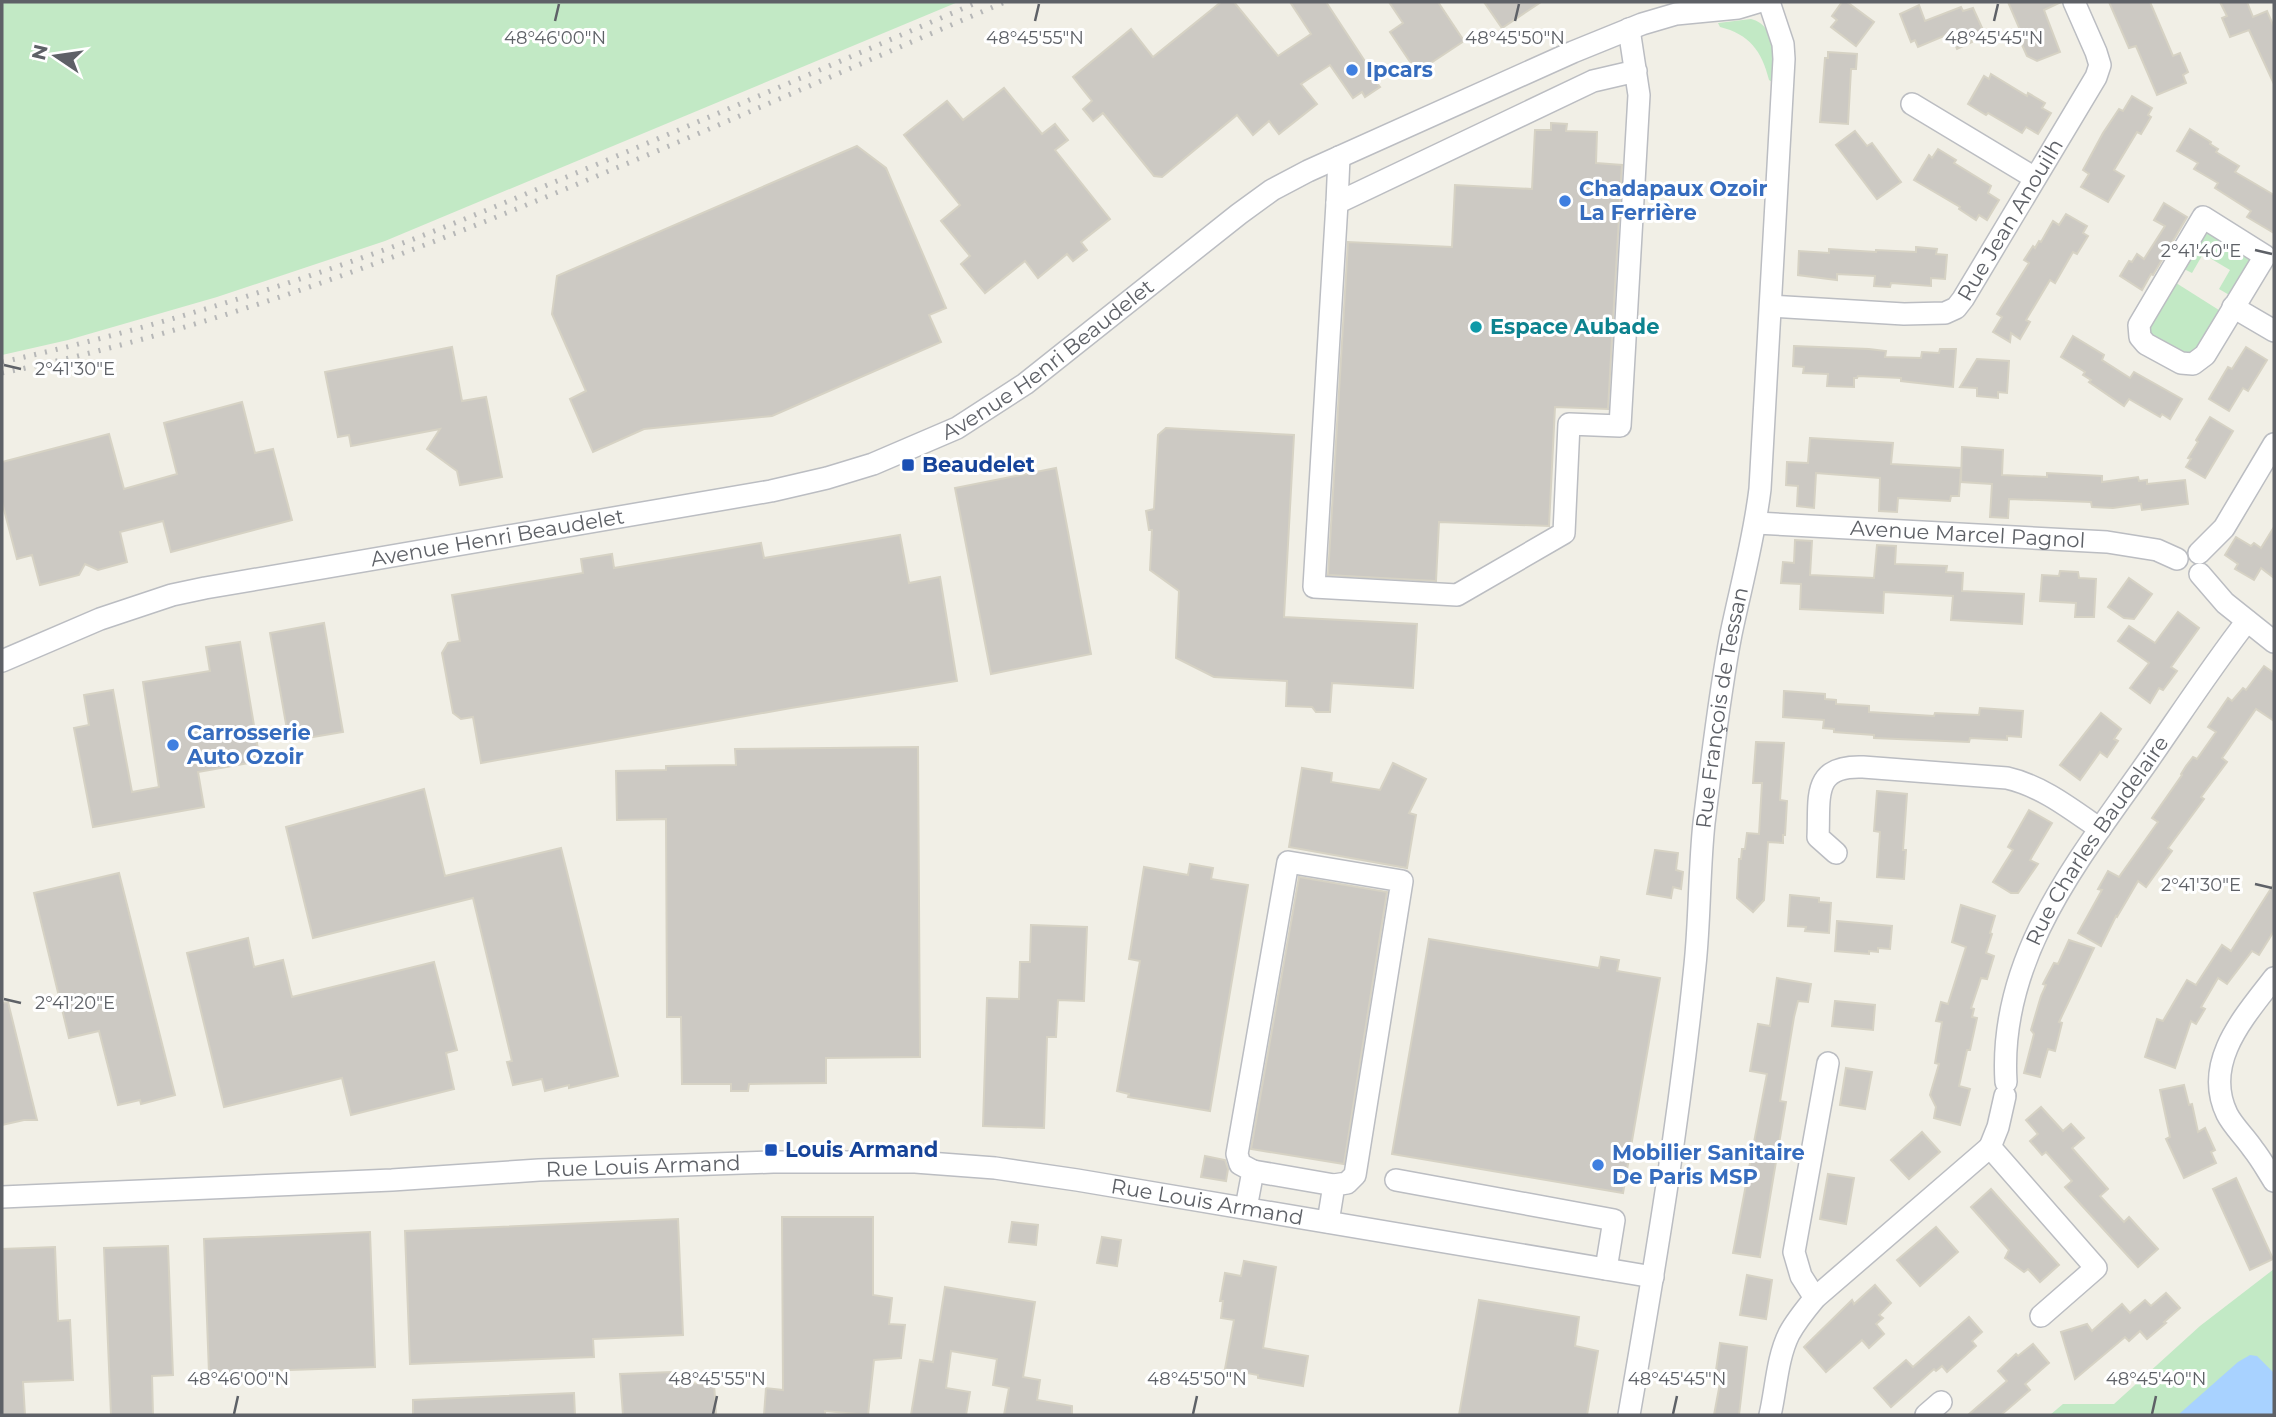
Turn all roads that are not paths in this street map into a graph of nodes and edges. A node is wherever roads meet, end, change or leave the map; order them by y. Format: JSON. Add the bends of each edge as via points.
{"nodes":[{"id":1,"x":1758,"y":2,"type":"edge"},
{"id":2,"x":1769,"y":2,"type":"edge"},
{"id":3,"x":2074,"y":2,"type":"edge"},
{"id":4,"x":1629,"y":29,"type":"junction"},
{"id":5,"x":1636,"y":71,"type":"junction"},
{"id":6,"x":1912,"y":104,"type":"dead end"},
{"id":7,"x":1339,"y":157,"type":"junction"},
{"id":8,"x":2035,"y":178,"type":"junction"},
{"id":9,"x":1337,"y":203,"type":"junction"},
{"id":10,"x":1771,"y":306,"type":"junction"},
{"id":11,"x":2233,"y":307,"type":"junction"},
{"id":12,"x":2274,"y":331,"type":"edge"},
{"id":13,"x":2274,"y":444,"type":"edge"},
{"id":14,"x":1756,"y":523,"type":"junction"},
{"id":15,"x":2199,"y":564,"type":"junction"},
{"id":16,"x":2247,"y":621,"type":"junction"},
{"id":17,"x":2274,"y":642,"type":"edge"},
{"id":18,"x":2,"y":661,"type":"edge"},
{"id":19,"x":2101,"y":828,"type":"junction"},
{"id":20,"x":1836,"y":853,"type":"dead end"},
{"id":21,"x":2274,"y":978,"type":"edge"},
{"id":22,"x":1828,"y":1063,"type":"dead end"},
{"id":23,"x":1990,"y":1147,"type":"junction"},
{"id":24,"x":1253,"y":1171,"type":"junction"},
{"id":25,"x":1396,"y":1180,"type":"dead end"},
{"id":26,"x":2274,"y":1181,"type":"edge"},
{"id":27,"x":1334,"y":1185,"type":"junction"},
{"id":28,"x":2,"y":1197,"type":"edge"},
{"id":29,"x":1246,"y":1208,"type":"junction"},
{"id":30,"x":1328,"y":1222,"type":"junction"},
{"id":31,"x":1606,"y":1269,"type":"junction"},
{"id":32,"x":1653,"y":1276,"type":"junction"},
{"id":33,"x":1815,"y":1298,"type":"junction"},
{"id":34,"x":2041,"y":1316,"type":"dead end"},
{"id":35,"x":1629,"y":1415,"type":"edge"},
{"id":36,"x":1770,"y":1415,"type":"edge"}],
"edges":[{"from":1,"to":4,"type":"street","name":"Avenue Henri Beaudelet","via":[[1676,14]]},
{"from":2,"to":10,"type":"street","name":"Rue François de Tessan","via":[[1784,59]]},
{"from":3,"to":8,"type":"street","name":"Rue Jean Anouilh","via":[[2096,52],[2098,71]]},
{"from":4,"to":5,"type":"street"},
{"from":4,"to":7,"type":"street","name":"Avenue Henri Beaudelet"},
{"from":5,"to":9,"type":"street","via":[[1593,81]]},
{"from":5,"to":9,"type":"street","via":[[1639,95],[1620,426],[1569,425],[1564,533],[1457,595],[1314,587]]},
{"from":6,"to":8,"type":"street"},
{"from":7,"to":9,"type":"street"},
{"from":7,"to":18,"type":"street","name":"Avenue Henri Beaudelet","via":[[1290,180],[1239,214],[1025,384],[957,428],[873,464],[771,491],[205,587],[100,619]]},
{"from":8,"to":10,"type":"street","name":"Rue Jean Anouilh","via":[[1963,299],[1945,313]]},
{"from":10,"to":14,"type":"street","name":"Rue François de Tessan"},
{"from":11,"to":11,"type":"street","via":[[2205,355],[2193,364],[2181,363],[2146,344],[2138,330],[2203,217],[2265,256]]},
{"from":11,"to":12,"type":"street"},
{"from":13,"to":15,"type":"street"},
{"from":14,"to":15,"type":"street","name":"Avenue Marcel Pagnol","via":[[2107,542],[2157,550],[2177,559],[2186,550]]},
{"from":14,"to":32,"type":"street","name":"Rue François de Tessan","via":[[1719,712],[1704,825],[1697,951]]},
{"from":15,"to":16,"type":"street","via":[[2225,603]]},
{"from":16,"to":17,"type":"street"},
{"from":16,"to":19,"type":"street","name":"Rue Charles Baudelaire"},
{"from":19,"to":20,"type":"street","via":[[2041,790],[2007,778],[1841,768],[1826,777],[1820,790],[1818,837]]},
{"from":19,"to":23,"type":"street","name":"Rue Charles Baudelaire","via":[[2056,898],[2021,971],[2006,1031],[2006,1089]]},
{"from":21,"to":26,"type":"street","via":[[2236,1027],[2220,1080],[2228,1116]]},
{"from":22,"to":33,"type":"street","via":[[1794,1252],[1801,1276]]},
{"from":23,"to":33,"type":"street"},
{"from":23,"to":34,"type":"street","via":[[2096,1268]]},
{"from":24,"to":27,"type":"street"},
{"from":24,"to":27,"type":"street","via":[[1240,1164],[1237,1154],[1288,862],[1402,881],[1355,1175],[1347,1183]]},
{"from":24,"to":29,"type":"street"},
{"from":25,"to":31,"type":"street","via":[[1614,1220]]},
{"from":27,"to":30,"type":"street"},
{"from":28,"to":29,"type":"street","name":"Rue Louis Armand","via":[[539,1170],[881,1161],[995,1168]]},
{"from":29,"to":30,"type":"street","name":"Rue Louis Armand"},
{"from":30,"to":31,"type":"street","name":"Rue Louis Armand"},
{"from":31,"to":32,"type":"street","name":"Rue Louis Armand"},
{"from":32,"to":35,"type":"street","name":"Rue François de Tessan"},
{"from":33,"to":36,"type":"street","via":[[1788,1336]]}]}
